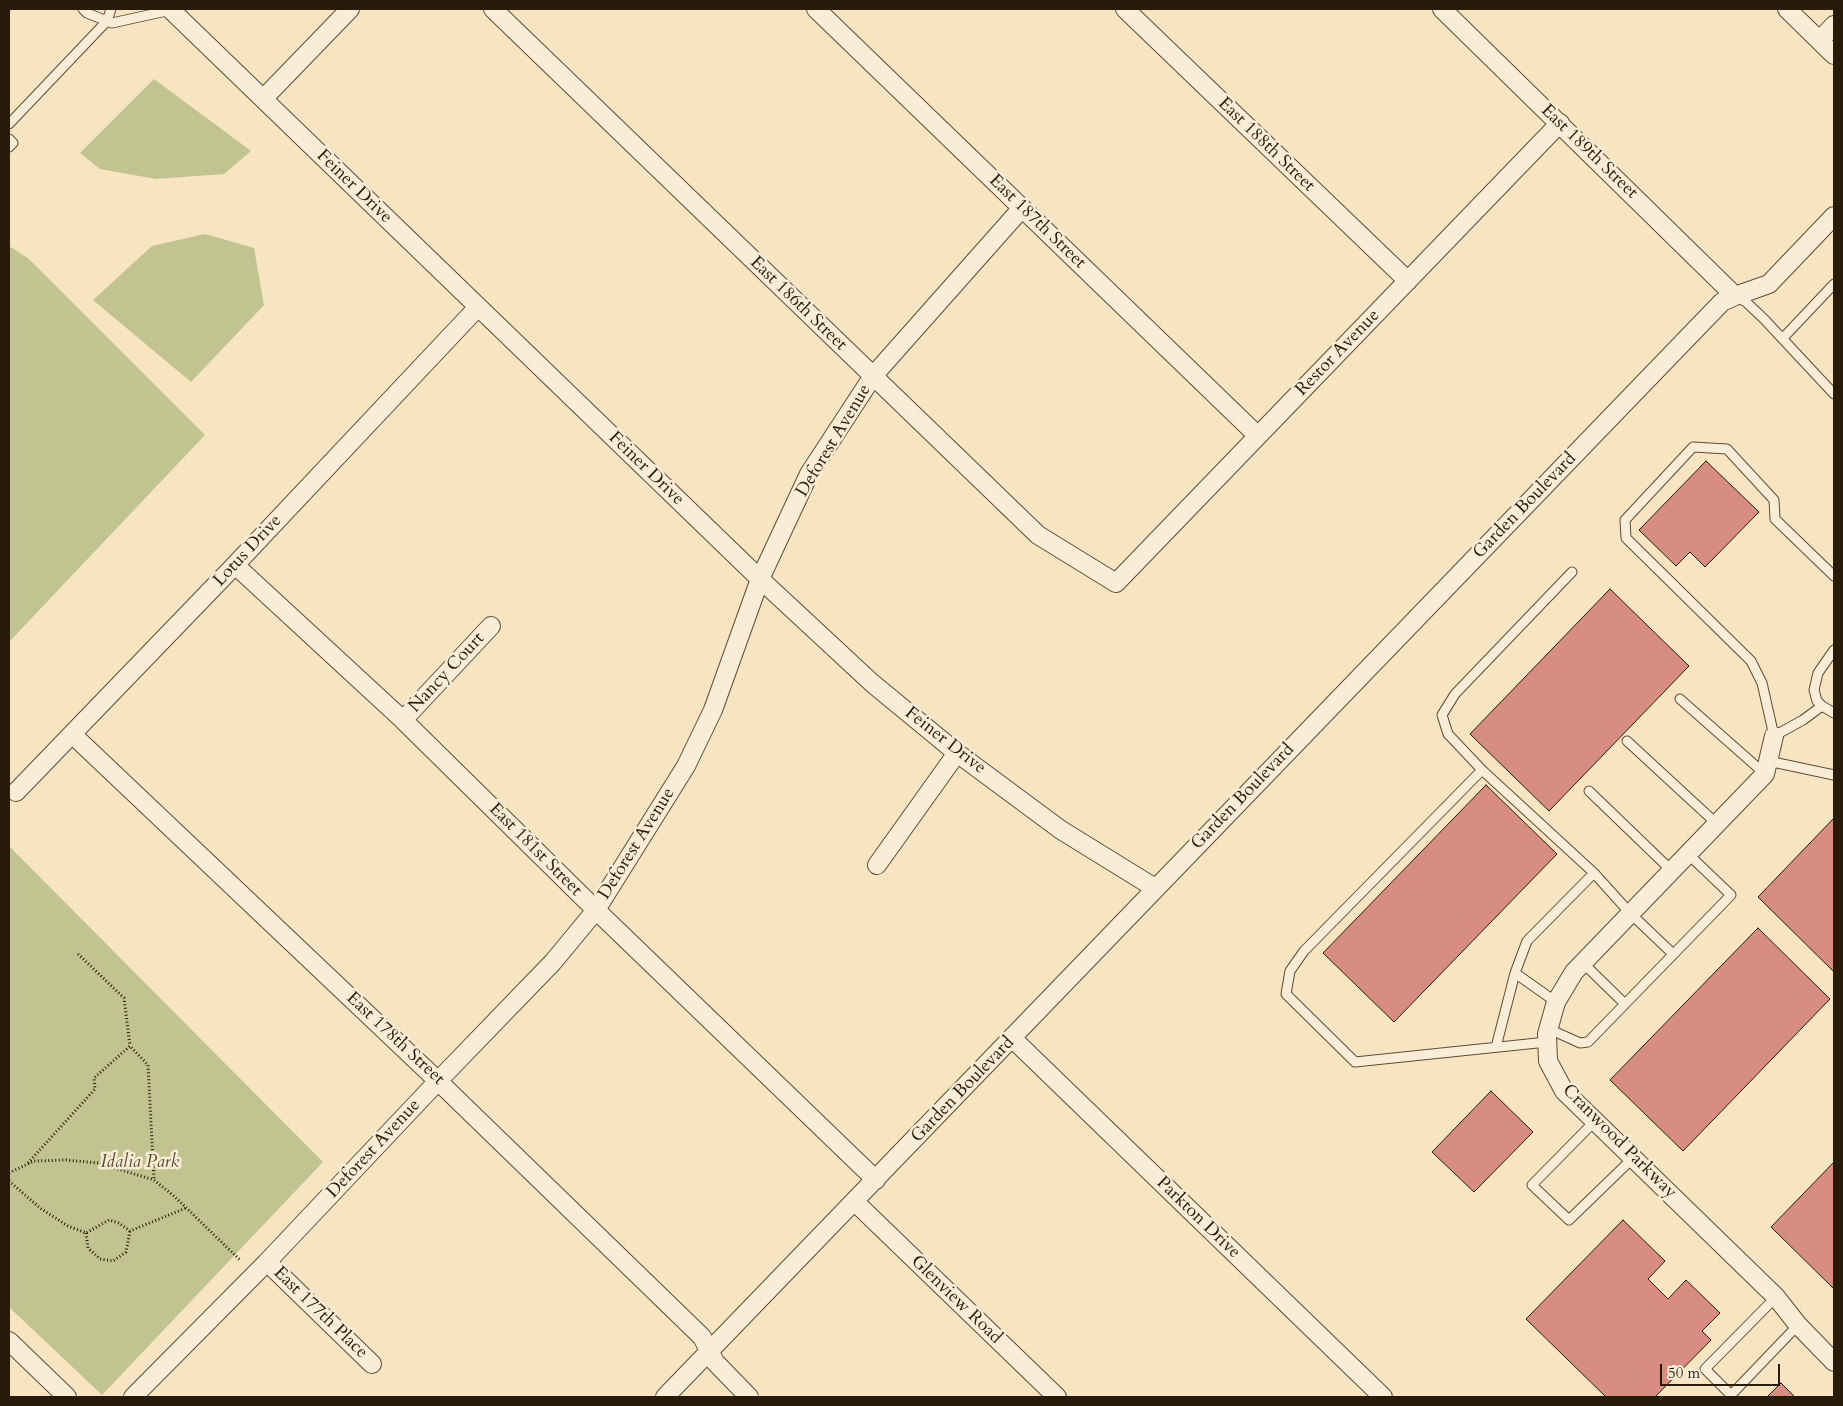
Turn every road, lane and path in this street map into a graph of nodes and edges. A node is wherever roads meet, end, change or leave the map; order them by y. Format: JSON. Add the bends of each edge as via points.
{"nodes":[{"id":1,"x":83,"y":9,"type":"edge"},
{"id":2,"x":111,"y":9,"type":"edge"},
{"id":3,"x":170,"y":9,"type":"edge"},
{"id":4,"x":350,"y":9,"type":"edge"},
{"id":5,"x":493,"y":9,"type":"edge"},
{"id":6,"x":816,"y":9,"type":"edge"},
{"id":7,"x":1125,"y":9,"type":"edge"},
{"id":8,"x":1442,"y":9,"type":"edge"},
{"id":9,"x":1787,"y":9,"type":"edge"},
{"id":10,"x":107,"y":21,"type":"junction"},
{"id":11,"x":1834,"y":25,"type":"edge"},
{"id":12,"x":1820,"y":40,"type":"junction"},
{"id":13,"x":1834,"y":55,"type":"edge"},
{"id":14,"x":263,"y":99,"type":"junction"},
{"id":15,"x":9,"y":124,"type":"edge"},
{"id":16,"x":1560,"y":124,"type":"junction"},
{"id":17,"x":9,"y":139,"type":"edge"},
{"id":18,"x":9,"y":147,"type":"edge"},
{"id":19,"x":1022,"y":208,"type":"junction"},
{"id":20,"x":1834,"y":216,"type":"edge"},
{"id":21,"x":1408,"y":281,"type":"junction"},
{"id":22,"x":1834,"y":284,"type":"edge"},
{"id":23,"x":1735,"y":296,"type":"junction"},
{"id":24,"x":478,"y":306,"type":"junction"},
{"id":25,"x":1782,"y":338,"type":"junction"},
{"id":26,"x":873,"y":376,"type":"junction"},
{"id":27,"x":1834,"y":394,"type":"edge"},
{"id":28,"x":1258,"y":436,"type":"junction"},
{"id":29,"x":235,"y":565,"type":"junction"},
{"id":30,"x":1572,"y":572,"type":"dead end"},
{"id":31,"x":1834,"y":576,"type":"edge"},
{"id":32,"x":760,"y":579,"type":"junction"},
{"id":33,"x":1116,"y":583,"type":"joint"},
{"id":34,"x":491,"y":626,"type":"dead end"},
{"id":35,"x":1834,"y":650,"type":"edge"},
{"id":36,"x":1680,"y":700,"type":"dead end"},
{"id":37,"x":1822,"y":706,"type":"junction"},
{"id":38,"x":1834,"y":712,"type":"edge"},
{"id":39,"x":403,"y":720,"type":"junction"},
{"id":40,"x":73,"y":735,"type":"junction"},
{"id":41,"x":1774,"y":736,"type":"junction"},
{"id":42,"x":1627,"y":742,"type":"dead end"},
{"id":43,"x":957,"y":752,"type":"junction"},
{"id":44,"x":1767,"y":767,"type":"junction"},
{"id":45,"x":1482,"y":770,"type":"junction"},
{"id":46,"x":1834,"y":775,"type":"edge"},
{"id":47,"x":1589,"y":791,"type":"dead end"},
{"id":48,"x":16,"y":792,"type":"dead end"},
{"id":49,"x":1717,"y":824,"type":"junction"},
{"id":50,"x":1688,"y":854,"type":"junction"},
{"id":51,"x":877,"y":865,"type":"dead end"},
{"id":52,"x":1672,"y":871,"type":"junction"},
{"id":53,"x":1594,"y":873,"type":"junction"},
{"id":54,"x":1155,"y":888,"type":"junction"},
{"id":55,"x":596,"y":910,"type":"junction"},
{"id":56,"x":1630,"y":913,"type":"junction"},
{"id":57,"x":78,"y":954,"type":"dead end"},
{"id":58,"x":1674,"y":954,"type":"junction"},
{"id":59,"x":1583,"y":963,"type":"junction"},
{"id":60,"x":1515,"y":973,"type":"junction"},
{"id":61,"x":1556,"y":1002,"type":"junction"},
{"id":62,"x":1625,"y":1004,"type":"junction"},
{"id":63,"x":1548,"y":1036,"type":"junction"},
{"id":64,"x":1013,"y":1039,"type":"junction"},
{"id":65,"x":130,"y":1046,"type":"junction"},
{"id":66,"x":1496,"y":1048,"type":"junction"},
{"id":67,"x":438,"y":1080,"type":"junction"},
{"id":68,"x":1595,"y":1121,"type":"junction"},
{"id":69,"x":1633,"y":1158,"type":"junction"},
{"id":70,"x":28,"y":1163,"type":"junction"},
{"id":71,"x":9,"y":1173,"type":"edge"},
{"id":72,"x":154,"y":1180,"type":"junction"},
{"id":73,"x":876,"y":1180,"type":"junction"},
{"id":74,"x":9,"y":1181,"type":"edge"},
{"id":75,"x":855,"y":1202,"type":"junction"},
{"id":76,"x":186,"y":1208,"type":"junction"},
{"id":77,"x":130,"y":1231,"type":"junction"},
{"id":78,"x":86,"y":1233,"type":"junction"},
{"id":79,"x":240,"y":1260,"type":"dead end"},
{"id":80,"x":267,"y":1262,"type":"junction"},
{"id":81,"x":1776,"y":1297,"type":"junction"},
{"id":82,"x":1798,"y":1325,"type":"junction"},
{"id":83,"x":9,"y":1341,"type":"edge"},
{"id":84,"x":709,"y":1351,"type":"junction"},
{"id":85,"x":1834,"y":1362,"type":"edge"},
{"id":86,"x":372,"y":1364,"type":"dead end"},
{"id":87,"x":67,"y":1397,"type":"edge"},
{"id":88,"x":133,"y":1397,"type":"edge"},
{"id":89,"x":665,"y":1397,"type":"edge"},
{"id":90,"x":749,"y":1397,"type":"edge"},
{"id":91,"x":1057,"y":1397,"type":"edge"},
{"id":92,"x":1383,"y":1397,"type":"edge"}],
"edges":[{"from":1,"to":10,"type":"lane"},
{"from":2,"to":10,"type":"lane"},
{"from":3,"to":10,"type":"lane","via":[[112,23]]},
{"from":3,"to":14,"type":"street","name":"Feiner Drive"},
{"from":4,"to":14,"type":"street"},
{"from":5,"to":26,"type":"street","name":"East 186th Street"},
{"from":6,"to":19,"type":"street","name":"East 187th Street"},
{"from":7,"to":21,"type":"street","name":"East 188th Street"},
{"from":8,"to":16,"type":"street","name":"East 189th Street"},
{"from":9,"to":12,"type":"street"},
{"from":10,"to":15,"type":"lane"},
{"from":11,"to":12,"type":"street"},
{"from":12,"to":13,"type":"street"},
{"from":14,"to":24,"type":"street","name":"Feiner Drive"},
{"from":16,"to":21,"type":"street","name":"Restor Avenue"},
{"from":16,"to":23,"type":"street","name":"East 189th Street"},
{"from":17,"to":18,"type":"lane","via":[[13,143]]},
{"from":19,"to":26,"type":"street","name":"Deforest Avenue"},
{"from":19,"to":28,"type":"street","name":"East 187th Street"},
{"from":20,"to":23,"type":"street","name":"Garden Boulevard","via":[[1769,284]]},
{"from":21,"to":28,"type":"street","name":"Restor Avenue"},
{"from":22,"to":25,"type":"lane"},
{"from":23,"to":25,"type":"lane","via":[[1755,310]]},
{"from":23,"to":54,"type":"street","name":"Garden Boulevard","via":[[1722,302]]},
{"from":24,"to":29,"type":"street","name":"Lotus Drive"},
{"from":24,"to":32,"type":"street","name":"Feiner Drive"},
{"from":25,"to":27,"type":"lane"},
{"from":26,"to":32,"type":"street","name":"Deforest Avenue","via":[[809,474]]},
{"from":26,"to":33,"type":"street","name":"East 186th Street","via":[[1038,535]]},
{"from":28,"to":33,"type":"street","name":"Restor Avenue"},
{"from":29,"to":39,"type":"street","name":"East 181st Street"},
{"from":29,"to":40,"type":"street","name":"Lotus Drive"},
{"from":30,"to":45,"type":"lane","via":[[1455,694],[1442,715],[1448,734]]},
{"from":31,"to":41,"type":"lane","via":[[1775,519],[1774,500],[1727,449],[1693,447],[1625,520],[1626,538],[1751,661],[1762,683]]},
{"from":32,"to":43,"type":"street","name":"Feiner Drive","via":[[872,683]]},
{"from":32,"to":55,"type":"street","name":"Deforest Avenue","via":[[712,710],[686,766]]},
{"from":34,"to":39,"type":"street","name":"Nancy Court"},
{"from":35,"to":37,"type":"lane","via":[[1818,673],[1814,690]]},
{"from":36,"to":44,"type":"lane"},
{"from":37,"to":38,"type":"lane"},
{"from":37,"to":41,"type":"lane"},
{"from":39,"to":55,"type":"street","name":"East 181st Street"},
{"from":40,"to":48,"type":"street","name":"Lotus Drive"},
{"from":40,"to":67,"type":"street","name":"East 178th Street"},
{"from":41,"to":44,"type":"street"},
{"from":42,"to":49,"type":"lane"},
{"from":43,"to":51,"type":"street"},
{"from":43,"to":54,"type":"street","name":"Feiner Drive","via":[[1061,830]]},
{"from":44,"to":46,"type":"lane"},
{"from":44,"to":49,"type":"street","name":"Cranwood Parkway"},
{"from":45,"to":53,"type":"lane"},
{"from":45,"to":66,"type":"lane","via":[[1304,951],[1290,971],[1286,994],[1355,1062]]},
{"from":47,"to":52,"type":"lane"},
{"from":49,"to":50,"type":"street","name":"Cranwood Parkway"},
{"from":50,"to":52,"type":"street","name":"Cranwood Parkway"},
{"from":50,"to":58,"type":"lane","via":[[1731,895]]},
{"from":52,"to":56,"type":"street","name":"Cranwood Parkway"},
{"from":53,"to":56,"type":"lane"},
{"from":53,"to":60,"type":"lane","via":[[1526,941]]},
{"from":54,"to":64,"type":"street","name":"Garden Boulevard"},
{"from":55,"to":67,"type":"street","name":"Deforest Avenue","via":[[553,962]]},
{"from":55,"to":73,"type":"street","name":"East 181st Street"},
{"from":56,"to":58,"type":"lane"},
{"from":56,"to":59,"type":"street","name":"Cranwood Parkway"},
{"from":57,"to":65,"type":"path","via":[[124,998]]},
{"from":58,"to":62,"type":"lane"},
{"from":59,"to":61,"type":"street","name":"Cranwood Parkway"},
{"from":59,"to":62,"type":"lane"},
{"from":60,"to":61,"type":"lane"},
{"from":60,"to":66,"type":"lane"},
{"from":61,"to":63,"type":"street","name":"Cranwood Parkway"},
{"from":62,"to":63,"type":"lane","via":[[1588,1042]]},
{"from":63,"to":66,"type":"lane"},
{"from":63,"to":68,"type":"street","name":"Cranwood Parkway","via":[[1548,1061],[1564,1091]]},
{"from":64,"to":73,"type":"street","name":"Garden Boulevard"},
{"from":64,"to":92,"type":"street","name":"Parkton Drive"},
{"from":65,"to":70,"type":"path","via":[[94,1078],[95,1089]]},
{"from":65,"to":72,"type":"path","via":[[148,1065]]},
{"from":67,"to":80,"type":"street","name":"Deforest Avenue"},
{"from":67,"to":84,"type":"street","name":"East 178th Street","via":[[702,1337]]},
{"from":68,"to":69,"type":"street","name":"Cranwood Parkway"},
{"from":68,"to":69,"type":"lane","via":[[1532,1185],[1569,1220]]},
{"from":69,"to":81,"type":"street","name":"Cranwood Parkway"},
{"from":70,"to":71,"type":"path"},
{"from":70,"to":72,"type":"path","via":[[66,1160],[98,1163]]},
{"from":72,"to":76,"type":"path"},
{"from":73,"to":75,"type":"street","name":"Garden Boulevard"},
{"from":74,"to":78,"type":"path","via":[[40,1208]]},
{"from":75,"to":84,"type":"street","name":"Garden Boulevard"},
{"from":75,"to":91,"type":"street","name":"Glenview Road"},
{"from":76,"to":77,"type":"path"},
{"from":76,"to":79,"type":"path"},
{"from":77,"to":78,"type":"path","via":[[109,1220]]},
{"from":77,"to":78,"type":"path","via":[[126,1252],[113,1261],[100,1259],[88,1248]]},
{"from":80,"to":86,"type":"street","name":"East 177th Place"},
{"from":80,"to":88,"type":"street","name":"Deforest Avenue"},
{"from":81,"to":82,"type":"street","name":"Cranwood Parkway"},
{"from":81,"to":82,"type":"lane","via":[[1705,1369],[1731,1395]]},
{"from":82,"to":85,"type":"street","name":"Cranwood Parkway"},
{"from":83,"to":87,"type":"street"},
{"from":84,"to":89,"type":"street","name":"Garden Boulevard"},
{"from":84,"to":90,"type":"street","name":"East 178th Street","via":[[715,1362]]}]}
